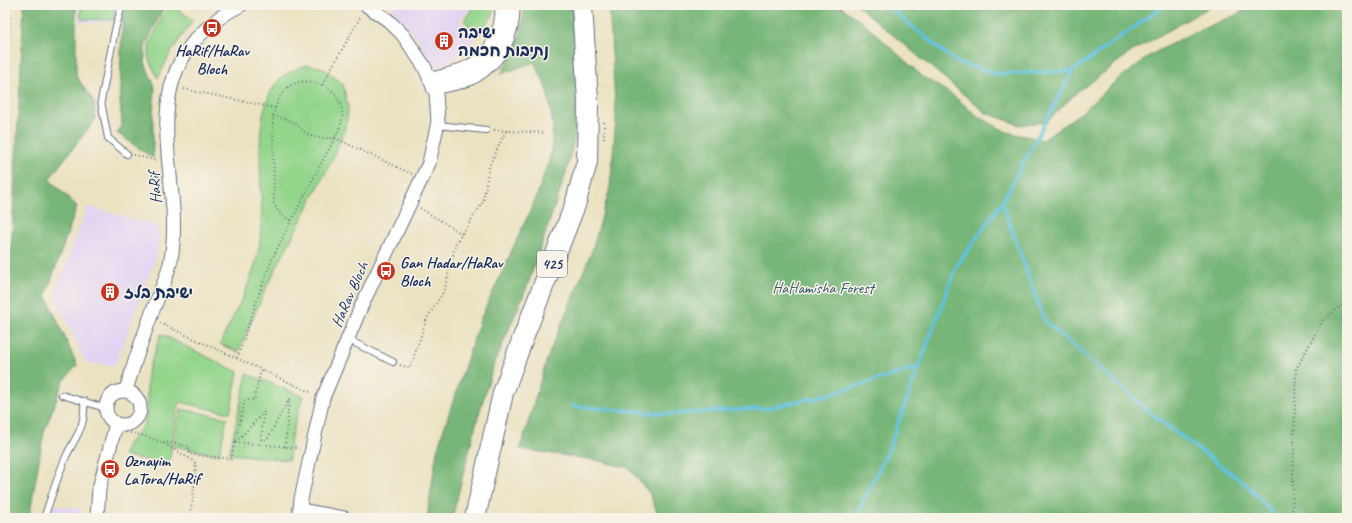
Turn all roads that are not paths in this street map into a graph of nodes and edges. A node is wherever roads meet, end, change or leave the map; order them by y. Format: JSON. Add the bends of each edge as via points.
{"nodes":[{"id":1,"x":122,"y":5,"type":"edge"},
{"id":2,"x":241,"y":5,"type":"edge"},
{"id":3,"x":366,"y":5,"type":"edge"},
{"id":4,"x":502,"y":5,"type":"edge"},
{"id":5,"x":513,"y":5,"type":"edge"},
{"id":6,"x":582,"y":5,"type":"edge"},
{"id":7,"x":431,"y":84,"type":"junction"},
{"id":8,"x":437,"y":125,"type":"junction"},
{"id":9,"x":486,"y":130,"type":"road end"},
{"id":10,"x":127,"y":154,"type":"road end"},
{"id":11,"x":347,"y":339,"type":"junction"},
{"id":12,"x":392,"y":362,"type":"road end"},
{"id":13,"x":126,"y":390,"type":"junction"},
{"id":14,"x":62,"y":395,"type":"dead end"},
{"id":15,"x":84,"y":401,"type":"junction"},
{"id":16,"x":106,"y":408,"type":"junction"},
{"id":17,"x":115,"y":427,"type":"junction"},
{"id":18,"x":300,"y":514,"type":"edge"},
{"id":19,"x":44,"y":518,"type":"edge"},
{"id":20,"x":97,"y":518,"type":"edge"},
{"id":21,"x":344,"y":518,"type":"edge"},
{"id":22,"x":475,"y":518,"type":"edge"}],
"edges":[{"from":1,"to":10,"type":"lane","via":[[101,101],[108,138]]},
{"from":2,"to":13,"type":"street","name":"HaRif","via":[[221,16],[186,50],[175,70],[166,116],[174,236],[171,260]]},
{"from":3,"to":7,"type":"street","name":"HaRav Bloch","via":[[389,21],[402,35],[424,66]]},
{"from":4,"to":7,"type":"street","via":[[501,28],[487,51],[469,67]]},
{"from":5,"to":7,"type":"street","via":[[512,30],[505,47],[495,59],[475,76]]},
{"from":6,"to":22,"type":"main road","number":"425","via":[[588,101],[587,162],[575,204],[503,393]]},
{"from":7,"to":8,"type":"street","name":"HaRav Bloch","via":[[436,93]]},
{"from":8,"to":9,"type":"lane"},
{"from":8,"to":11,"type":"street","name":"HaRav Bloch","via":[[430,163]]},
{"from":11,"to":12,"type":"lane"},
{"from":11,"to":18,"type":"street","name":"HaRav Bloch","via":[[323,398]]},
{"from":13,"to":16,"type":"street","via":[[114,393]]},
{"from":13,"to":17,"type":"street","via":[[132,392],[139,402],[140,414],[128,425]]},
{"from":14,"to":15,"type":"lane"},
{"from":15,"to":16,"type":"lane"},
{"from":15,"to":19,"type":"lane","via":[[84,422],[64,461]]},
{"from":16,"to":17,"type":"street"},
{"from":17,"to":20,"type":"street","via":[[99,489]]},
{"from":18,"to":21,"type":"street"}]}
